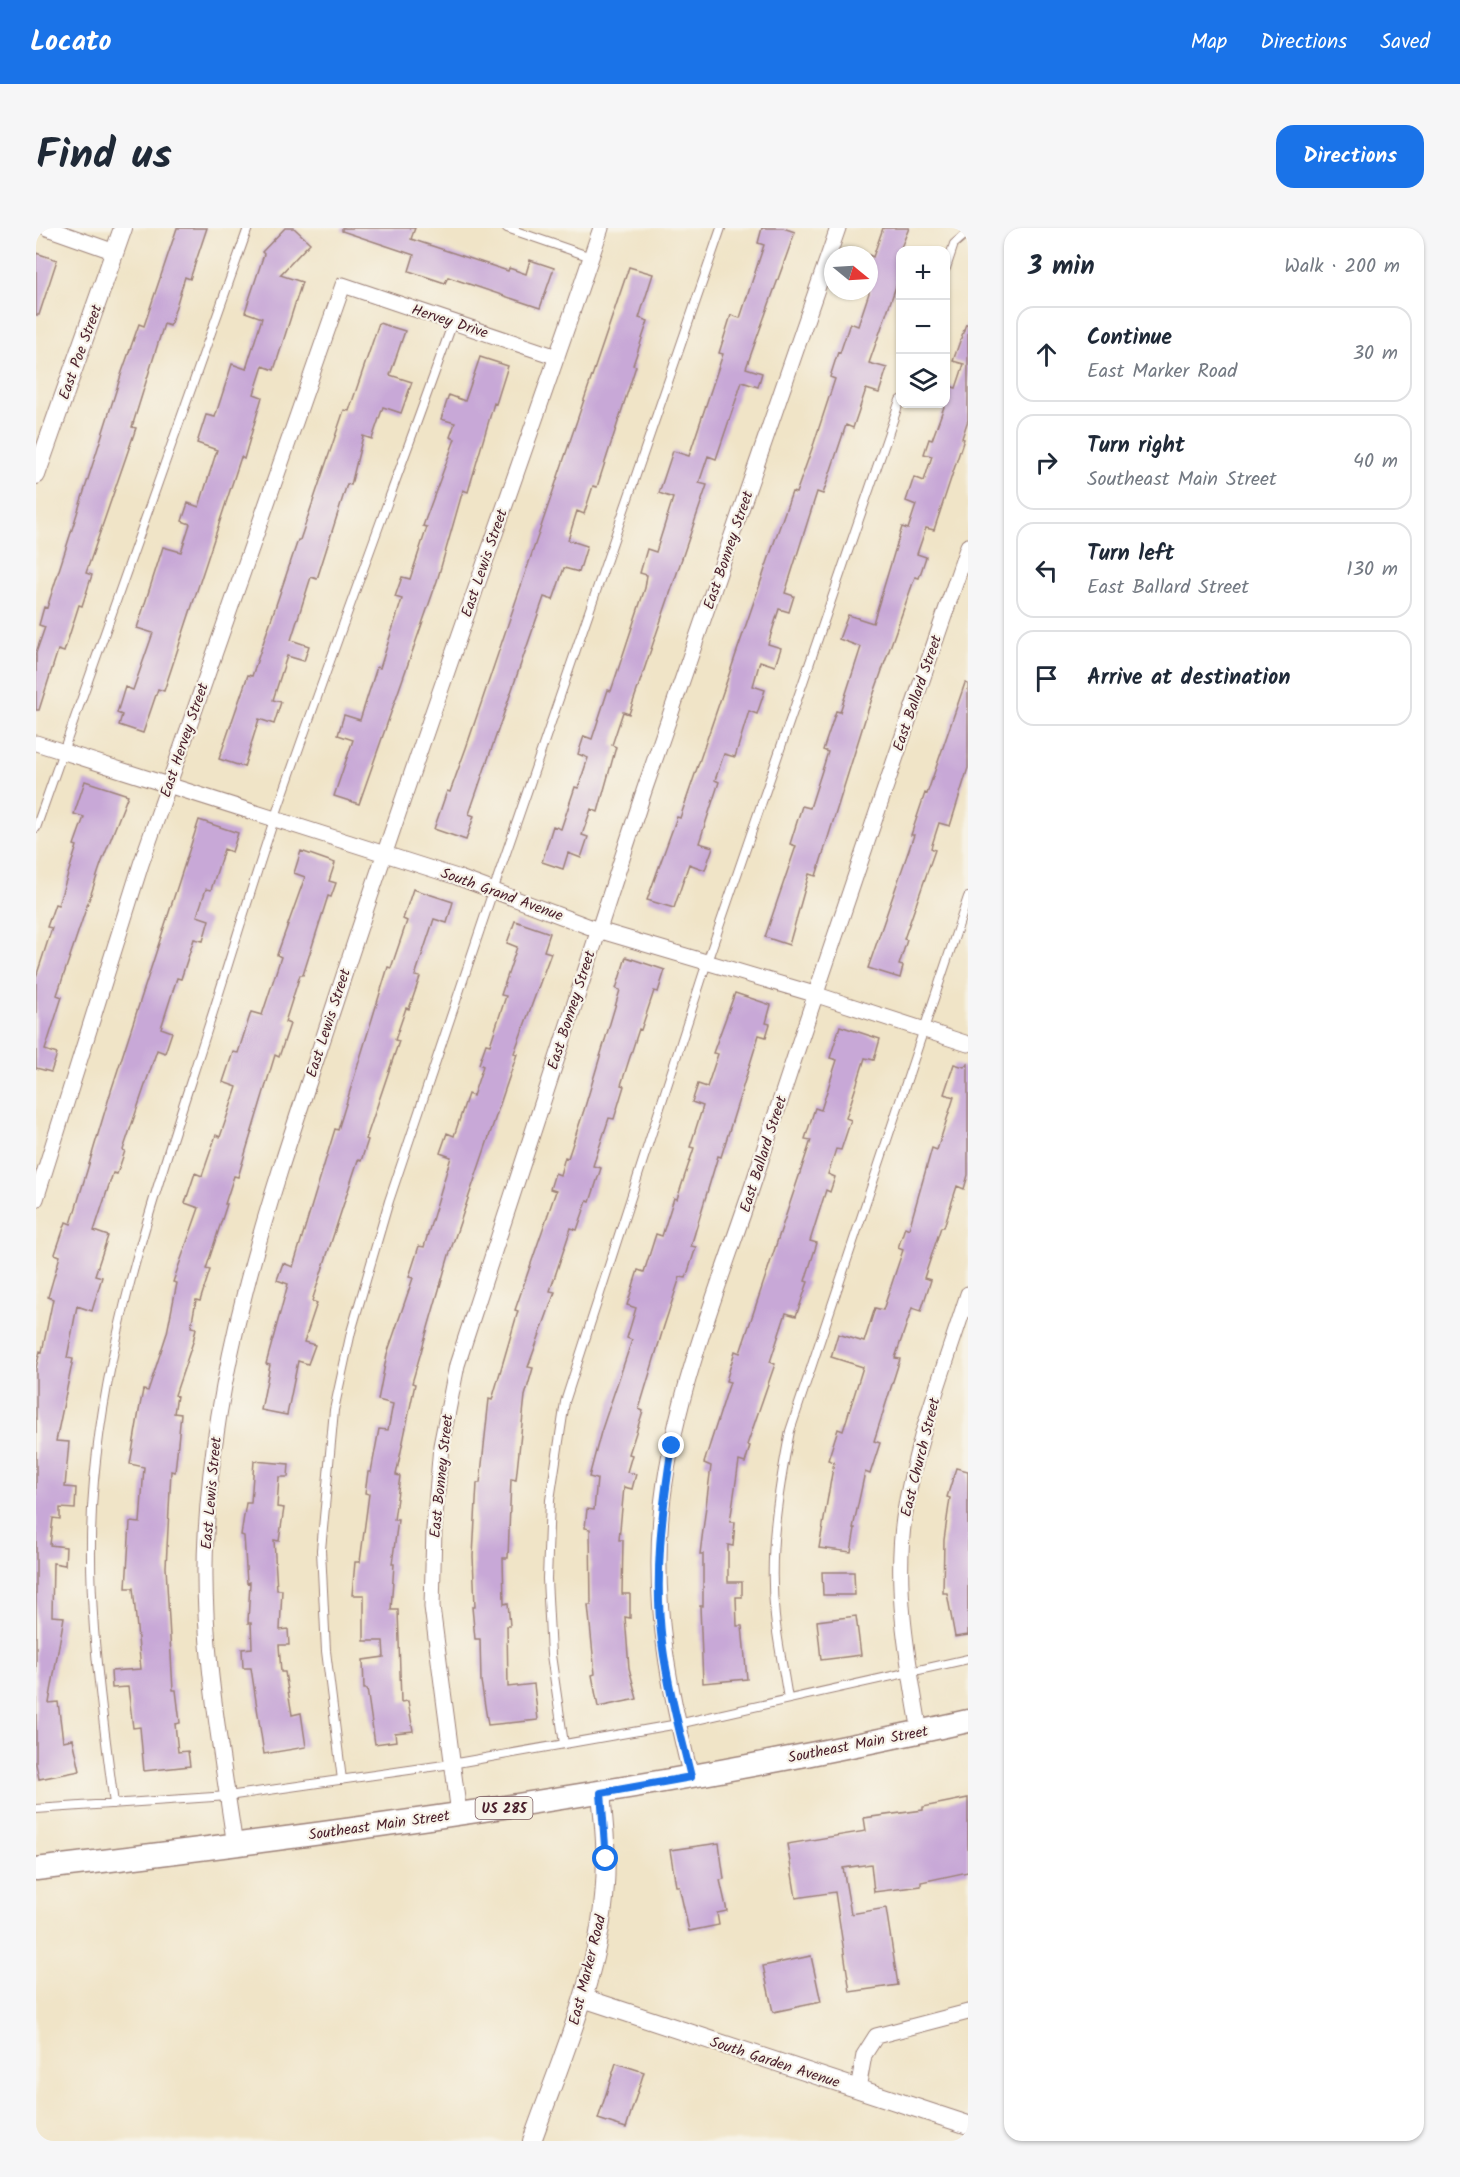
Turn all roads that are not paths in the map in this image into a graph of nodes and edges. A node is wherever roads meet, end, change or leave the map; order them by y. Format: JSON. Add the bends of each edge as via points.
{"nodes":[{"id":1,"x":47,"y":228,"type":"edge"},
{"id":2,"x":123,"y":228,"type":"edge"},
{"id":3,"x":248,"y":228,"type":"edge"},
{"id":4,"x":507,"y":228,"type":"edge"},
{"id":5,"x":601,"y":228,"type":"edge"},
{"id":6,"x":721,"y":228,"type":"edge"},
{"id":7,"x":838,"y":228,"type":"edge"},
{"id":8,"x":968,"y":232,"type":"edge"},
{"id":9,"x":115,"y":252,"type":"junction"},
{"id":10,"x":950,"y":255,"type":"edge"},
{"id":11,"x":591,"y":256,"type":"junction"},
{"id":12,"x":343,"y":285,"type":"joint"},
{"id":13,"x":453,"y":322,"type":"junction"},
{"id":14,"x":557,"y":357,"type":"junction"},
{"id":15,"x":897,"y":408,"type":"edge"},
{"id":16,"x":36,"y":475,"type":"edge"},
{"id":17,"x":968,"y":546,"type":"edge"},
{"id":18,"x":36,"y":743,"type":"edge"},
{"id":19,"x":61,"y":750,"type":"junction"},
{"id":20,"x":169,"y":783,"type":"junction"},
{"id":21,"x":275,"y":818,"type":"junction"},
{"id":22,"x":36,"y":828,"type":"edge"},
{"id":23,"x":383,"y":854,"type":"junction"},
{"id":24,"x":493,"y":891,"type":"junction"},
{"id":25,"x":968,"y":897,"type":"edge"},
{"id":26,"x":598,"y":930,"type":"junction"},
{"id":27,"x":706,"y":962,"type":"junction"},
{"id":28,"x":814,"y":994,"type":"junction"},
{"id":29,"x":923,"y":1029,"type":"junction"},
{"id":30,"x":968,"y":1044,"type":"edge"},
{"id":31,"x":36,"y":1199,"type":"edge"},
{"id":32,"x":968,"y":1294,"type":"edge"},
{"id":33,"x":968,"y":1659,"type":"edge"},
{"id":34,"x":910,"y":1671,"type":"junction"},
{"id":35,"x":788,"y":1699,"type":"junction"},
{"id":36,"x":968,"y":1721,"type":"edge"},
{"id":37,"x":678,"y":1724,"type":"junction"},
{"id":38,"x":920,"y":1732,"type":"junction"},
{"id":39,"x":564,"y":1744,"type":"junction"},
{"id":40,"x":451,"y":1764,"type":"junction"},
{"id":41,"x":691,"y":1777,"type":"junction"},
{"id":42,"x":342,"y":1780,"type":"junction"},
{"id":43,"x":601,"y":1793,"type":"junction"},
{"id":44,"x":228,"y":1796,"type":"junction"},
{"id":45,"x":114,"y":1804,"type":"junction"},
{"id":46,"x":36,"y":1809,"type":"edge"},
{"id":47,"x":459,"y":1814,"type":"junction"},
{"id":48,"x":235,"y":1846,"type":"junction"},
{"id":49,"x":36,"y":1869,"type":"edge"},
{"id":50,"x":583,"y":1998,"type":"junction"},
{"id":51,"x":968,"y":2012,"type":"edge"},
{"id":52,"x":858,"y":2089,"type":"junction"},
{"id":53,"x":968,"y":2125,"type":"edge"},
{"id":54,"x":532,"y":2141,"type":"edge"}],
"edges":[{"from":1,"to":9,"type":"street"},
{"from":2,"to":9,"type":"street","name":"East Poe Street"},
{"from":3,"to":19,"type":"lane"},
{"from":4,"to":11,"type":"lane"},
{"from":5,"to":11,"type":"street","name":"East Lewis Street"},
{"from":6,"to":24,"type":"lane"},
{"from":7,"to":26,"type":"street","name":"East Bonney Street"},
{"from":8,"to":10,"type":"lane","via":[[954,244]]},
{"from":9,"to":16,"type":"street","name":"East Poe Street"},
{"from":11,"to":14,"type":"street","name":"East Lewis Street"},
{"from":12,"to":13,"type":"street","name":"Hervey Drive"},
{"from":12,"to":20,"type":"street","name":"East Hervey Street"},
{"from":13,"to":14,"type":"street","name":"Hervey Drive"},
{"from":13,"to":21,"type":"lane"},
{"from":14,"to":23,"type":"street","name":"East Lewis Street"},
{"from":15,"to":27,"type":"lane"},
{"from":17,"to":28,"type":"street","name":"East Ballard Street"},
{"from":18,"to":19,"type":"street","name":"South Grand Avenue"},
{"from":19,"to":20,"type":"street","name":"South Grand Avenue"},
{"from":19,"to":22,"type":"lane"},
{"from":20,"to":21,"type":"street","name":"South Grand Avenue"},
{"from":20,"to":31,"type":"street","name":"East Hervey Street"},
{"from":21,"to":23,"type":"street","name":"South Grand Avenue"},
{"from":21,"to":45,"type":"lane","via":[[143,1233],[105,1400],[94,1482],[92,1577],[95,1661]]},
{"from":23,"to":24,"type":"street","name":"South Grand Avenue"},
{"from":23,"to":44,"type":"street","name":"East Lewis Street","via":[[254,1254],[221,1395],[209,1490],[207,1638]]},
{"from":24,"to":26,"type":"street","name":"South Grand Avenue"},
{"from":24,"to":42,"type":"lane","via":[[389,1201],[351,1332],[334,1410],[321,1550],[326,1651]]},
{"from":25,"to":29,"type":"lane"},
{"from":26,"to":27,"type":"street","name":"South Grand Avenue"},
{"from":26,"to":40,"type":"street","name":"East Bonney Street","via":[[457,1365],[441,1446],[432,1607]]},
{"from":27,"to":28,"type":"street","name":"South Grand Avenue"},
{"from":27,"to":39,"type":"lane","via":[[579,1353],[557,1444],[547,1579]]},
{"from":28,"to":29,"type":"street","name":"South Grand Avenue"},
{"from":28,"to":37,"type":"street","name":"East Ballard Street","via":[[690,1377],[672,1446],[661,1515],[658,1582],[662,1641]]},
{"from":29,"to":30,"type":"street","name":"South Grand Avenue"},
{"from":29,"to":35,"type":"lane","via":[[790,1431],[779,1485],[774,1542],[775,1616]]},
{"from":32,"to":34,"type":"street","name":"East Church Street","via":[[925,1430],[904,1519],[901,1598]]},
{"from":33,"to":34,"type":"lane"},
{"from":34,"to":35,"type":"lane"},
{"from":34,"to":38,"type":"street","name":"East Church Street"},
{"from":35,"to":37,"type":"lane"},
{"from":36,"to":38,"type":"main road","name":"Southeast Main Street","number":"US 285"},
{"from":37,"to":39,"type":"lane"},
{"from":37,"to":41,"type":"street","name":"East Ballard Street"},
{"from":38,"to":41,"type":"main road","name":"Southeast Main Street","number":"US 285"},
{"from":39,"to":40,"type":"lane"},
{"from":40,"to":42,"type":"lane"},
{"from":40,"to":47,"type":"street","name":"East Bonney Street"},
{"from":41,"to":43,"type":"main road","name":"Southeast Main Street","number":"US 285"},
{"from":42,"to":44,"type":"lane"},
{"from":43,"to":47,"type":"main road","name":"Southeast Main Street","number":"US 285"},
{"from":43,"to":50,"type":"street","name":"East Marker Road","via":[[605,1887]]},
{"from":44,"to":45,"type":"lane"},
{"from":44,"to":48,"type":"street","name":"East Lewis Street"},
{"from":45,"to":46,"type":"lane"},
{"from":47,"to":48,"type":"main road","name":"Southeast Main Street","number":"US 285"},
{"from":48,"to":49,"type":"main road","name":"Southeast Main Street","number":"US 285"},
{"from":50,"to":52,"type":"street","name":"South Garden Avenue"},
{"from":50,"to":54,"type":"street","name":"East Marker Road"},
{"from":51,"to":52,"type":"street","via":[[876,2036],[864,2055]]},
{"from":52,"to":53,"type":"street","name":"South Garden Avenue"}]}
